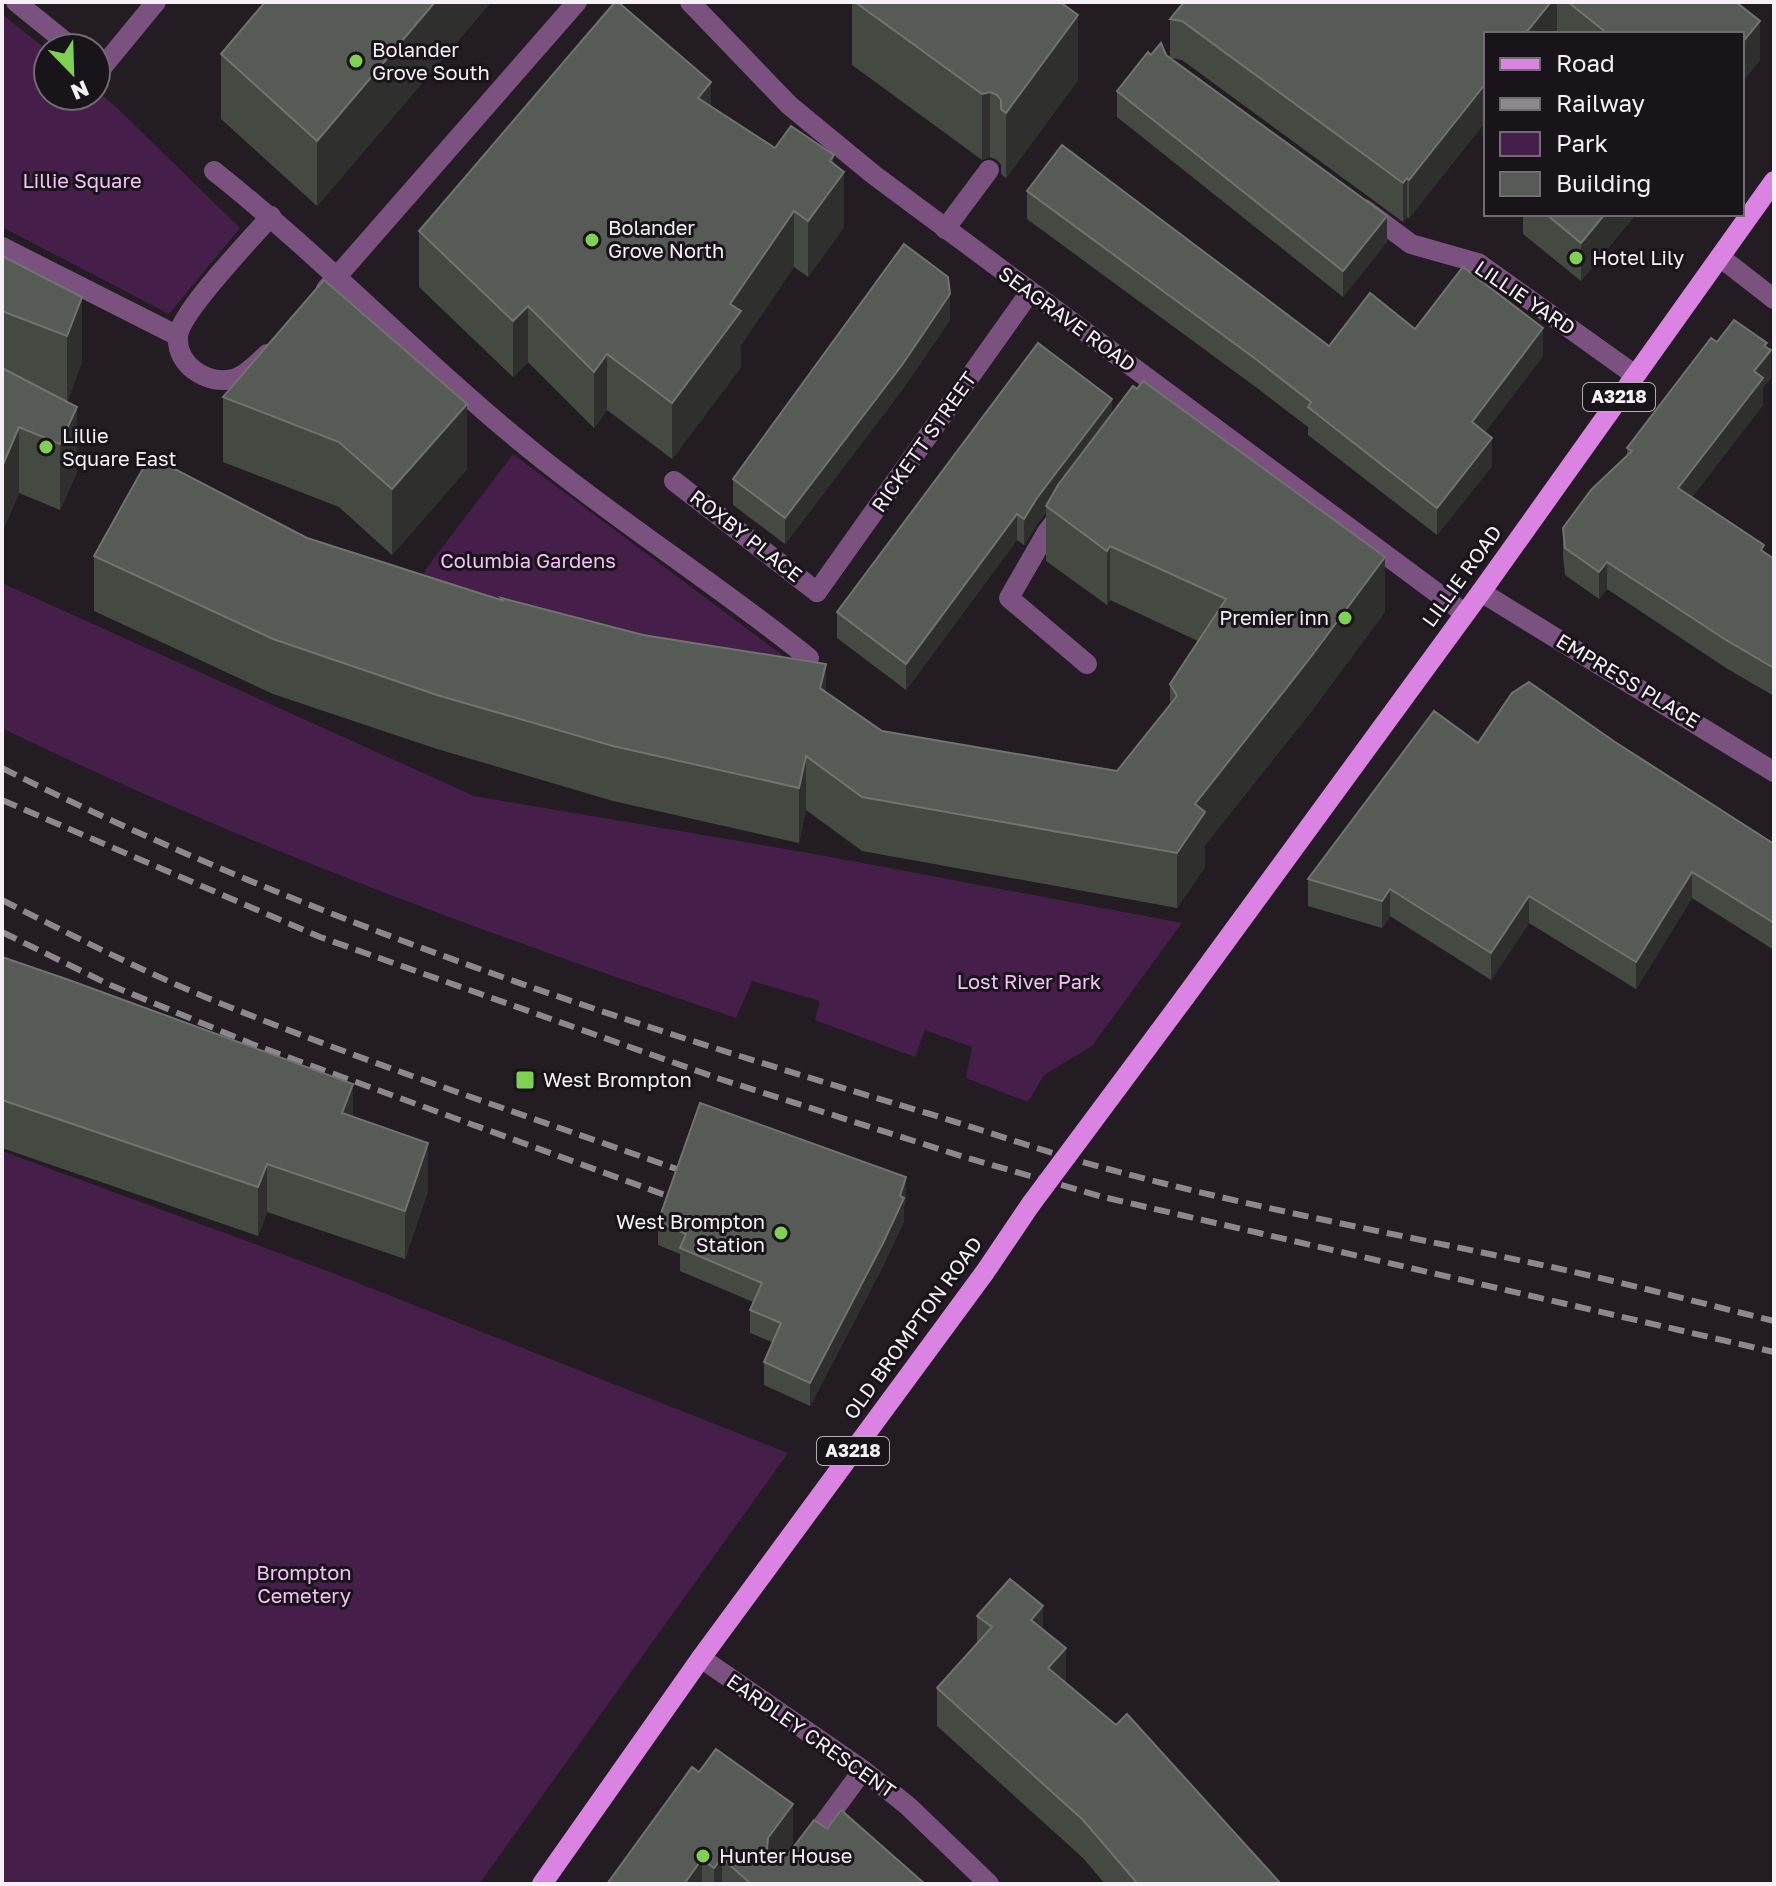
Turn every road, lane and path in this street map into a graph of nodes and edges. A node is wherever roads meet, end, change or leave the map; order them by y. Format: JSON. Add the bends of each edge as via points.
{"nodes":[{"id":1,"x":16,"y":2,"type":"edge"},
{"id":2,"x":156,"y":2,"type":"edge"},
{"id":3,"x":577,"y":2,"type":"edge"},
{"id":4,"x":690,"y":2,"type":"edge"},
{"id":5,"x":53,"y":32,"type":"edge"},
{"id":6,"x":112,"y":55,"type":"edge"},
{"id":7,"x":989,"y":170,"type":"dead end"},
{"id":8,"x":214,"y":171,"type":"dead end"},
{"id":9,"x":1774,"y":181,"type":"edge"},
{"id":10,"x":1349,"y":198,"type":"edge"},
{"id":11,"x":271,"y":216,"type":"junction"},
{"id":12,"x":945,"y":229,"type":"junction"},
{"id":13,"x":2,"y":247,"type":"edge"},
{"id":14,"x":1720,"y":257,"type":"junction"},
{"id":15,"x":335,"y":278,"type":"junction"},
{"id":16,"x":1030,"y":292,"type":"junction"},
{"id":17,"x":1774,"y":299,"type":"edge"},
{"id":18,"x":315,"y":301,"type":"edge"},
{"id":19,"x":284,"y":335,"type":"edge"},
{"id":20,"x":178,"y":336,"type":"junction"},
{"id":21,"x":1635,"y":375,"type":"junction"},
{"id":22,"x":674,"y":481,"type":"dead end"},
{"id":23,"x":1075,"y":495,"type":"edge"},
{"id":24,"x":817,"y":592,"type":"joint"},
{"id":25,"x":1481,"y":592,"type":"junction"},
{"id":26,"x":1464,"y":613,"type":"junction"},
{"id":27,"x":809,"y":658,"type":"edge"},
{"id":28,"x":1087,"y":664,"type":"dead end"},
{"id":29,"x":1774,"y":772,"type":"edge"},
{"id":30,"x":1185,"y":997,"type":"joint"},
{"id":31,"x":701,"y":1658,"type":"junction"},
{"id":32,"x":863,"y":1770,"type":"junction"},
{"id":33,"x":542,"y":1884,"type":"edge"},
{"id":34,"x":779,"y":1884,"type":"edge"},
{"id":35,"x":989,"y":1884,"type":"edge"}],
"edges":[{"from":1,"to":5,"type":"street"},
{"from":2,"to":6,"type":"street"},
{"from":3,"to":15,"type":"street"},
{"from":4,"to":12,"type":"street","name":"SEAGRAVE ROAD","via":[[789,105]]},
{"from":7,"to":12,"type":"street"},
{"from":8,"to":11,"type":"street"},
{"from":9,"to":14,"type":"main road","name":"LILLIE ROAD","number":"A3218"},
{"from":10,"to":21,"type":"street","name":"LILLIE YARD","via":[[1411,244],[1478,263]]},
{"from":11,"to":15,"type":"street"},
{"from":11,"to":20,"type":"street","via":[[188,313]]},
{"from":12,"to":16,"type":"street","name":"SEAGRAVE ROAD"},
{"from":13,"to":20,"type":"street"},
{"from":14,"to":17,"type":"street"},
{"from":14,"to":21,"type":"main road","name":"LILLIE ROAD","number":"A3218"},
{"from":15,"to":18,"type":"street"},
{"from":15,"to":27,"type":"street","via":[[537,455]]},
{"from":16,"to":24,"type":"street","name":"RICKETT STREET"},
{"from":16,"to":26,"type":"street","name":"SEAGRAVE ROAD","via":[[1154,392]]},
{"from":19,"to":20,"type":"street","via":[[234,379],[194,372],[182,356]]},
{"from":21,"to":25,"type":"main road","name":"LILLIE ROAD","number":"A3218"},
{"from":22,"to":24,"type":"street","name":"ROXBY PLACE"},
{"from":23,"to":28,"type":"street","via":[[1009,598]]},
{"from":25,"to":26,"type":"main road","name":"LILLIE ROAD","number":"A3218"},
{"from":25,"to":29,"type":"street","name":"EMPRESS PLACE"},
{"from":26,"to":30,"type":"main road","name":"LILLIE ROAD","number":"A3218"},
{"from":30,"to":31,"type":"main road","name":"OLD BROMPTON ROAD","number":"A3218","bridge":true},
{"from":31,"to":32,"type":"street","name":"EARDLEY CRESCENT"},
{"from":31,"to":33,"type":"main road","name":"OLD BROMPTON ROAD","number":"A3218"},
{"from":32,"to":34,"type":"street"},
{"from":32,"to":35,"type":"street","name":"EARDLEY CRESCENT"}]}
